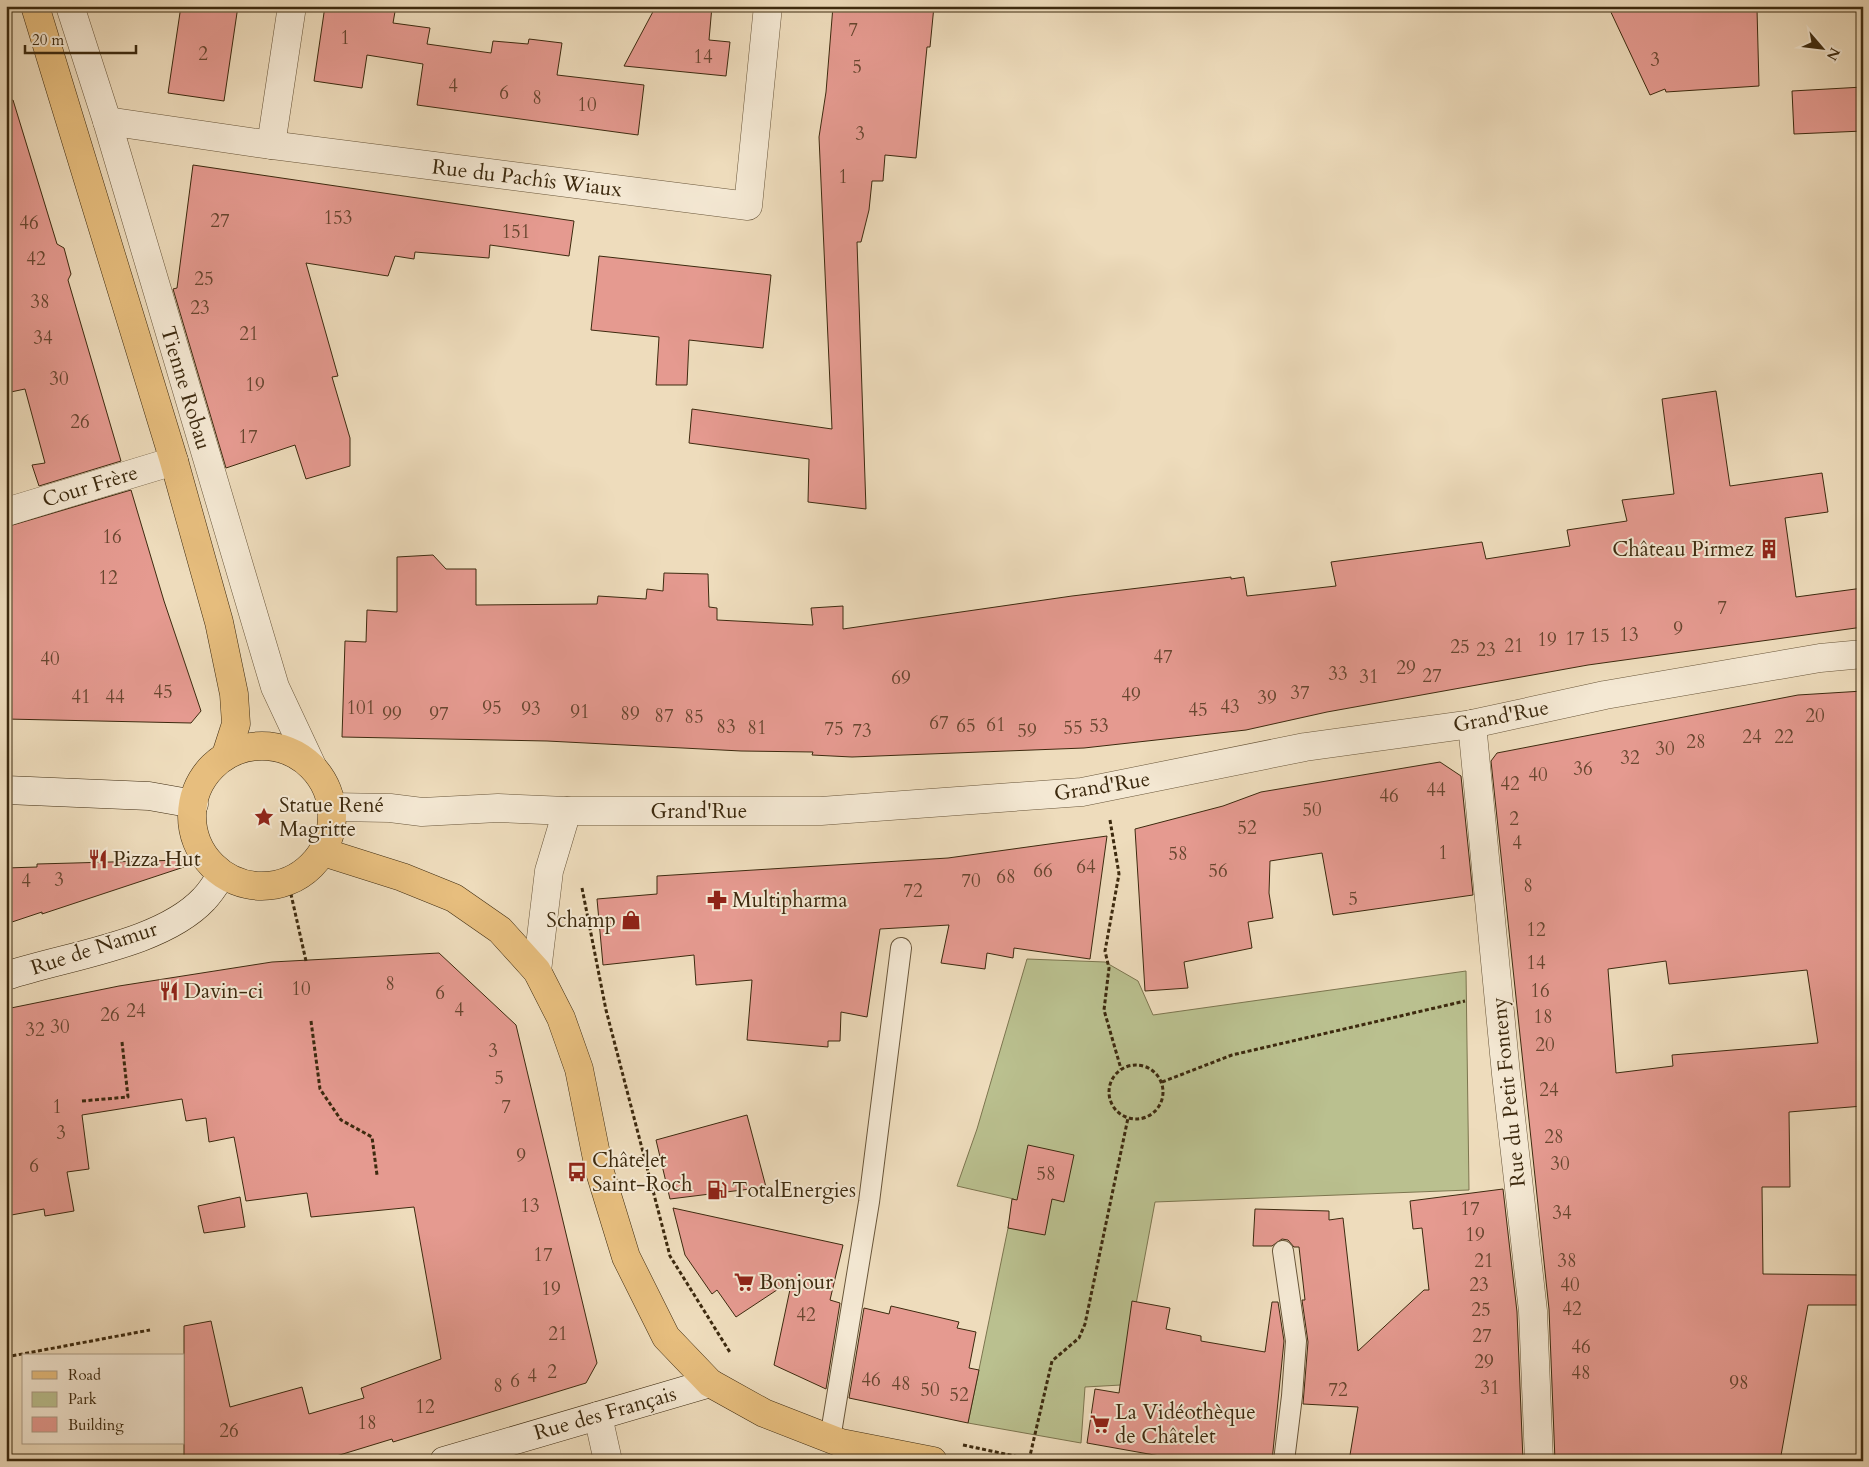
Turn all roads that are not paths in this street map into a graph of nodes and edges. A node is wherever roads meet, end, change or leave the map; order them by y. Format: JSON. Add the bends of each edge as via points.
{"nodes":[{"id":1,"x":35,"y":6,"type":"edge"},
{"id":2,"x":70,"y":6,"type":"edge"},
{"id":3,"x":292,"y":6,"type":"edge"},
{"id":4,"x":768,"y":6,"type":"edge"},
{"id":5,"x":107,"y":121,"type":"junction"},
{"id":6,"x":271,"y":145,"type":"junction"},
{"id":7,"x":174,"y":460,"type":"junction"},
{"id":8,"x":6,"y":512,"type":"edge"},
{"id":9,"x":1863,"y":654,"type":"edge"},
{"id":10,"x":1472,"y":724,"type":"junction"},
{"id":11,"x":226,"y":755,"type":"junction"},
{"id":12,"x":312,"y":766,"type":"junction"},
{"id":13,"x":6,"y":790,"type":"edge"},
{"id":14,"x":194,"y":804,"type":"junction"},
{"id":15,"x":332,"y":807,"type":"junction"},
{"id":16,"x":567,"y":811,"type":"junction"},
{"id":17,"x":323,"y":852,"type":"junction"},
{"id":18,"x":222,"y":874,"type":"junction"},
{"id":19,"x":901,"y":948,"type":"dead end"},
{"id":20,"x":537,"y":971,"type":"junction"},
{"id":21,"x":6,"y":976,"type":"edge"},
{"id":22,"x":1283,"y":1251,"type":"dead end"},
{"id":23,"x":710,"y":1383,"type":"junction"},
{"id":24,"x":598,"y":1416,"type":"junction"},
{"id":25,"x":830,"y":1439,"type":"junction"},
{"id":26,"x":444,"y":1461,"type":"edge"},
{"id":27,"x":608,"y":1461,"type":"edge"},
{"id":28,"x":933,"y":1461,"type":"edge"},
{"id":29,"x":1284,"y":1461,"type":"edge"},
{"id":30,"x":1539,"y":1461,"type":"edge"}],
"edges":[{"from":1,"to":7,"type":"main road","name":"Tienne Robau"},
{"from":2,"to":5,"type":"street","name":"Tienne Robau"},
{"from":3,"to":6,"type":"street"},
{"from":4,"to":6,"type":"street","name":"Rue du Pachîs Wiaux","via":[[748,206]]},
{"from":5,"to":6,"type":"street","name":"Rue du Pachîs Wiaux"},
{"from":5,"to":12,"type":"street","name":"Tienne Robau","via":[[275,687]]},
{"from":7,"to":8,"type":"street","name":"Cour Frère"},
{"from":7,"to":11,"type":"main road","name":"Tienne Robau","via":[[219,622],[234,694],[236,724]]},
{"from":9,"to":10,"type":"street","name":"Grand'Rue","via":[[1820,658],[1605,695]]},
{"from":10,"to":16,"type":"street","name":"Grand'Rue","via":[[1305,747],[1082,792],[821,811]]},
{"from":10,"to":30,"type":"street","name":"Rue du Petit Fonteny","via":[[1533,1311]]},
{"from":11,"to":12,"type":"main road","via":[[247,748],[271,746],[292,753]]},
{"from":11,"to":14,"type":"main road","via":[[208,771]]},
{"from":12,"to":15,"type":"main road","via":[[325,785]]},
{"from":13,"to":14,"type":"street","via":[[148,796]]},
{"from":14,"to":18,"type":"main road","via":[[195,837],[206,858]]},
{"from":15,"to":16,"type":"street","name":"Grand'Rue","via":[[422,812],[498,808]]},
{"from":15,"to":17,"type":"main road","via":[[331,830]]},
{"from":16,"to":20,"type":"street","via":[[549,872]]},
{"from":17,"to":18,"type":"main road","via":[[308,870],[288,881],[266,886],[243,884]]},
{"from":17,"to":20,"type":"main road","via":[[402,877],[454,898],[500,930]]},
{"from":18,"to":21,"type":"street","name":"Rue de Namur","via":[[205,899],[183,917],[148,934]]},
{"from":19,"to":25,"type":"lane","via":[[869,1202]]},
{"from":20,"to":23,"type":"main road","via":[[561,1018],[579,1069],[599,1170],[626,1257],[666,1337]]},
{"from":22,"to":29,"type":"lane","via":[[1296,1341]]},
{"from":23,"to":24,"type":"street","name":"Rue des Français"},
{"from":23,"to":25,"type":"main road","via":[[764,1413]]},
{"from":24,"to":26,"type":"street","name":"Rue des Français"},
{"from":24,"to":27,"type":"street"},
{"from":25,"to":28,"type":"main road"}]}
